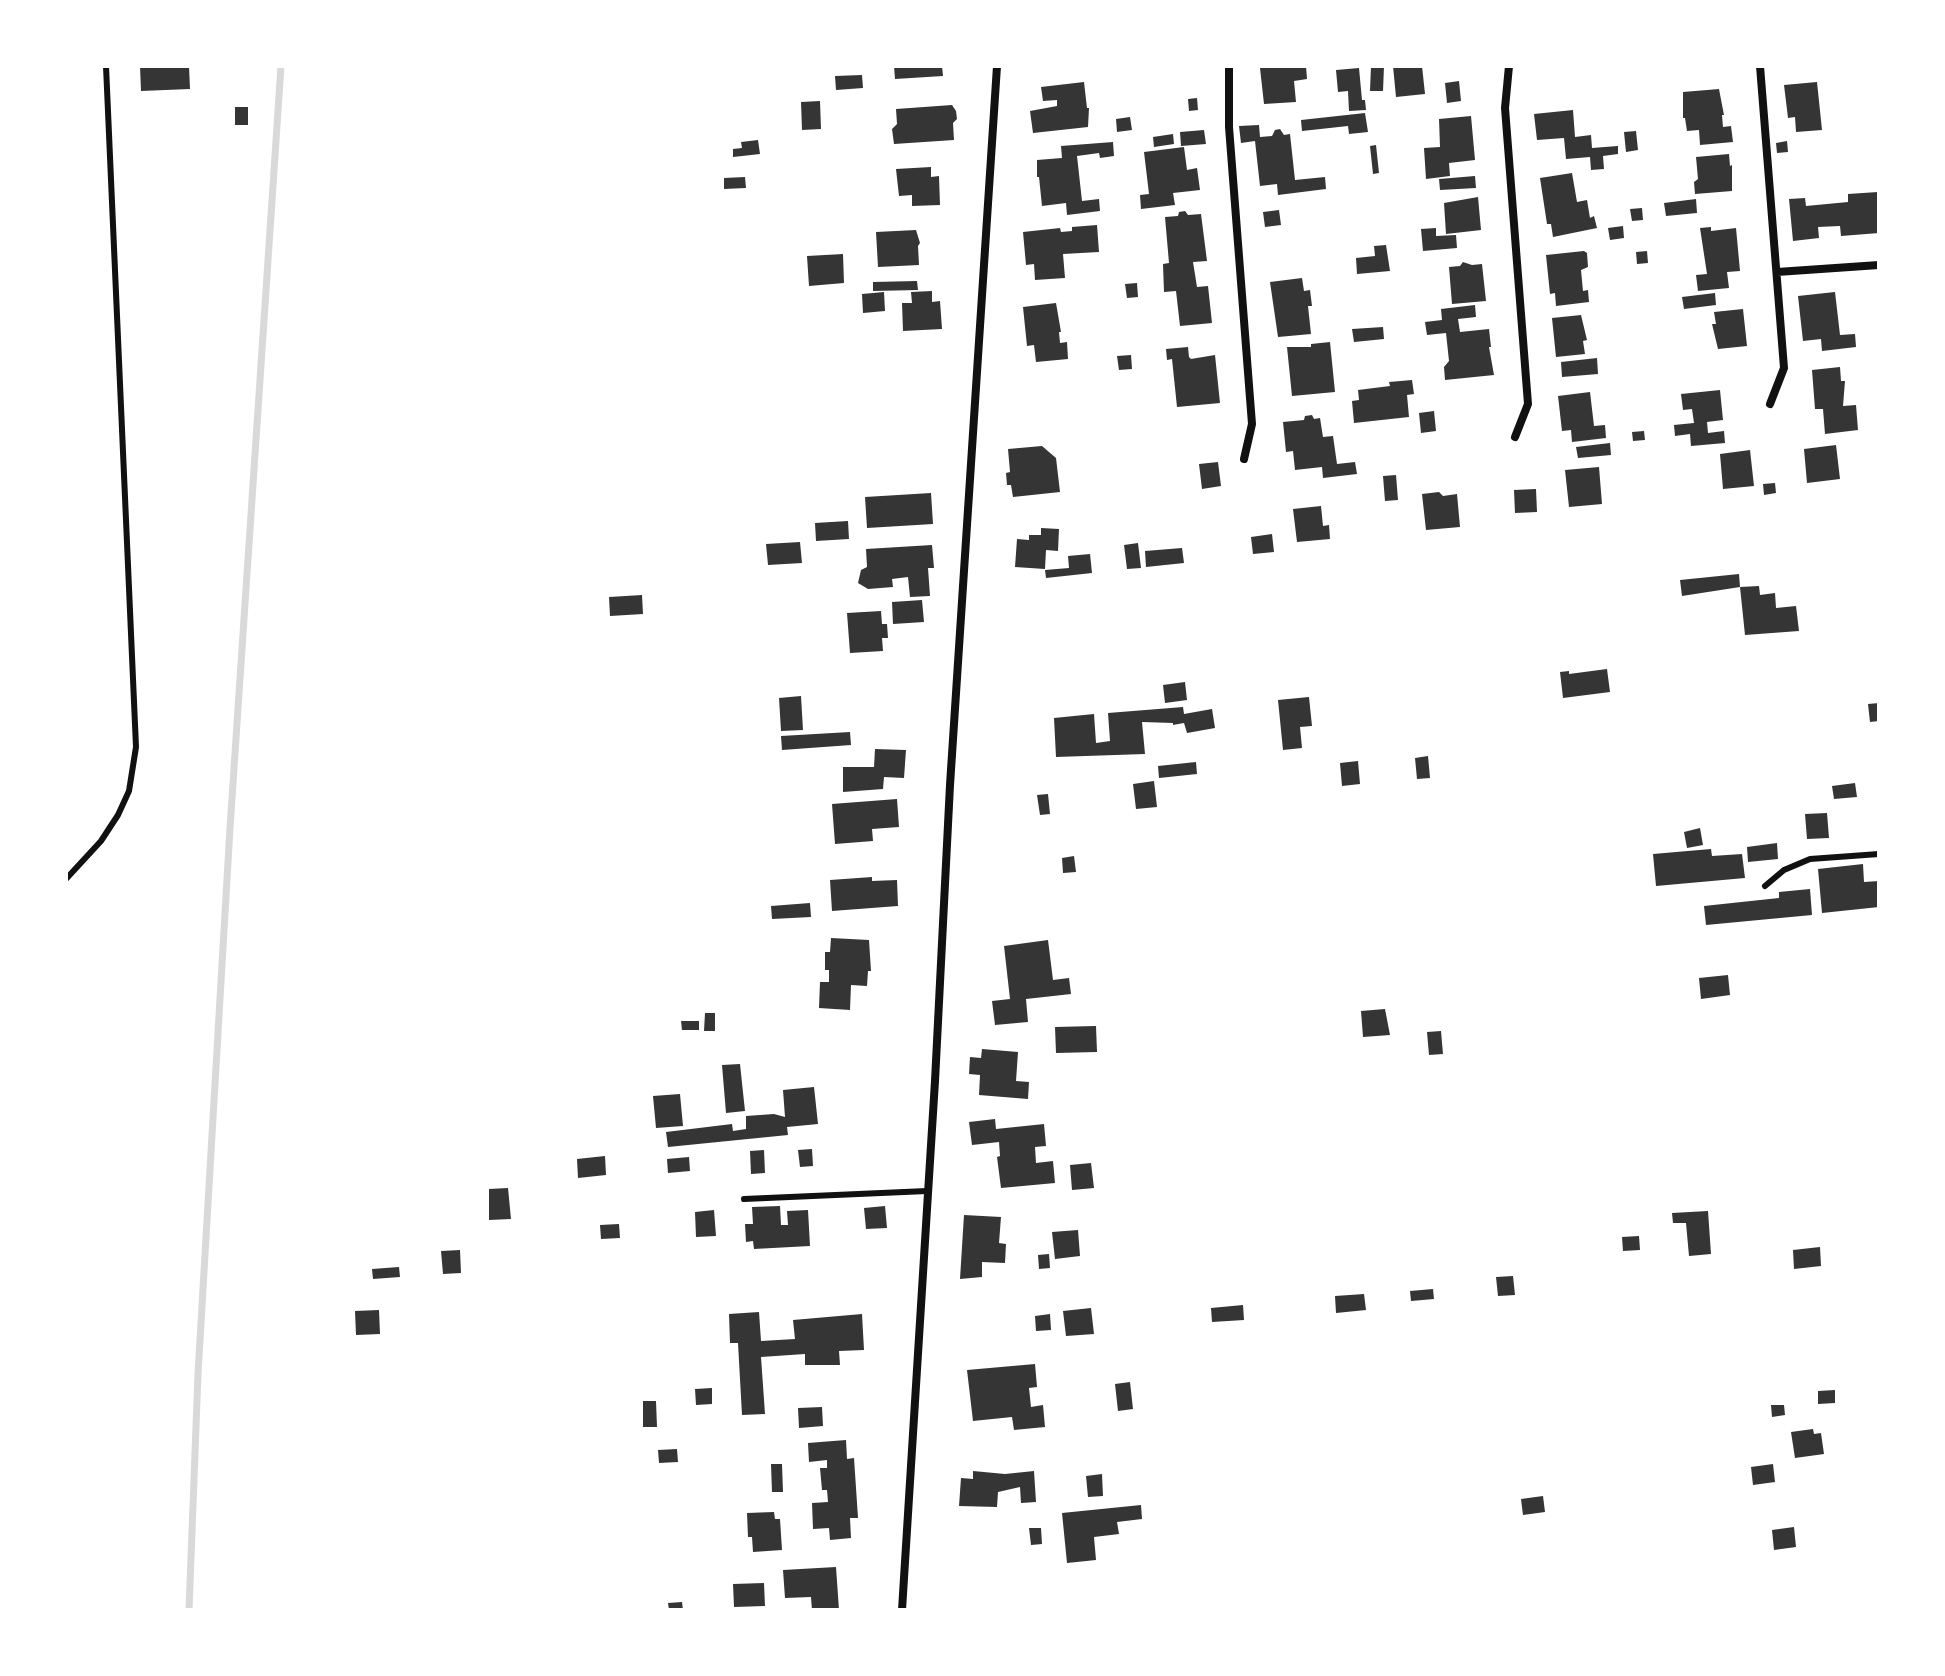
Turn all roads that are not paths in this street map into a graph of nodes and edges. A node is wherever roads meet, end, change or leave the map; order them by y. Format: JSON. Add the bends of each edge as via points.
{"nodes":[{"id":1,"x":106,"y":66,"type":"edge"},
{"id":2,"x":997,"y":66,"type":"edge"},
{"id":3,"x":1229,"y":66,"type":"edge"},
{"id":4,"x":1509,"y":66,"type":"edge"},
{"id":5,"x":1760,"y":66,"type":"edge"},
{"id":6,"x":1879,"y":265,"type":"edge"},
{"id":7,"x":1777,"y":272,"type":"junction"},
{"id":8,"x":1770,"y":404,"type":"dead end"},
{"id":9,"x":1515,"y":437,"type":"dead end"},
{"id":10,"x":1244,"y":459,"type":"dead end"},
{"id":11,"x":1879,"y":854,"type":"edge"},
{"id":12,"x":66,"y":879,"type":"edge"},
{"id":13,"x":1765,"y":886,"type":"dead end"},
{"id":14,"x":927,"y":1191,"type":"junction"},
{"id":15,"x":744,"y":1199,"type":"dead end"},
{"id":16,"x":902,"y":1610,"type":"edge"}],
"edges":[{"from":1,"to":12,"type":"lane","via":[[136,747],[129,791],[118,815]]},
{"from":2,"to":14,"type":"street"},
{"from":3,"to":10,"type":"street","via":[[1252,424]]},
{"from":4,"to":9,"type":"street","via":[[1505,108],[1528,404]]},
{"from":5,"to":7,"type":"street"},
{"from":6,"to":7,"type":"street"},
{"from":7,"to":8,"type":"street","via":[[1784,368]]},
{"from":11,"to":13,"type":"lane","via":[[1810,859]]},
{"from":14,"to":15,"type":"lane"},
{"from":14,"to":16,"type":"street"}]}
